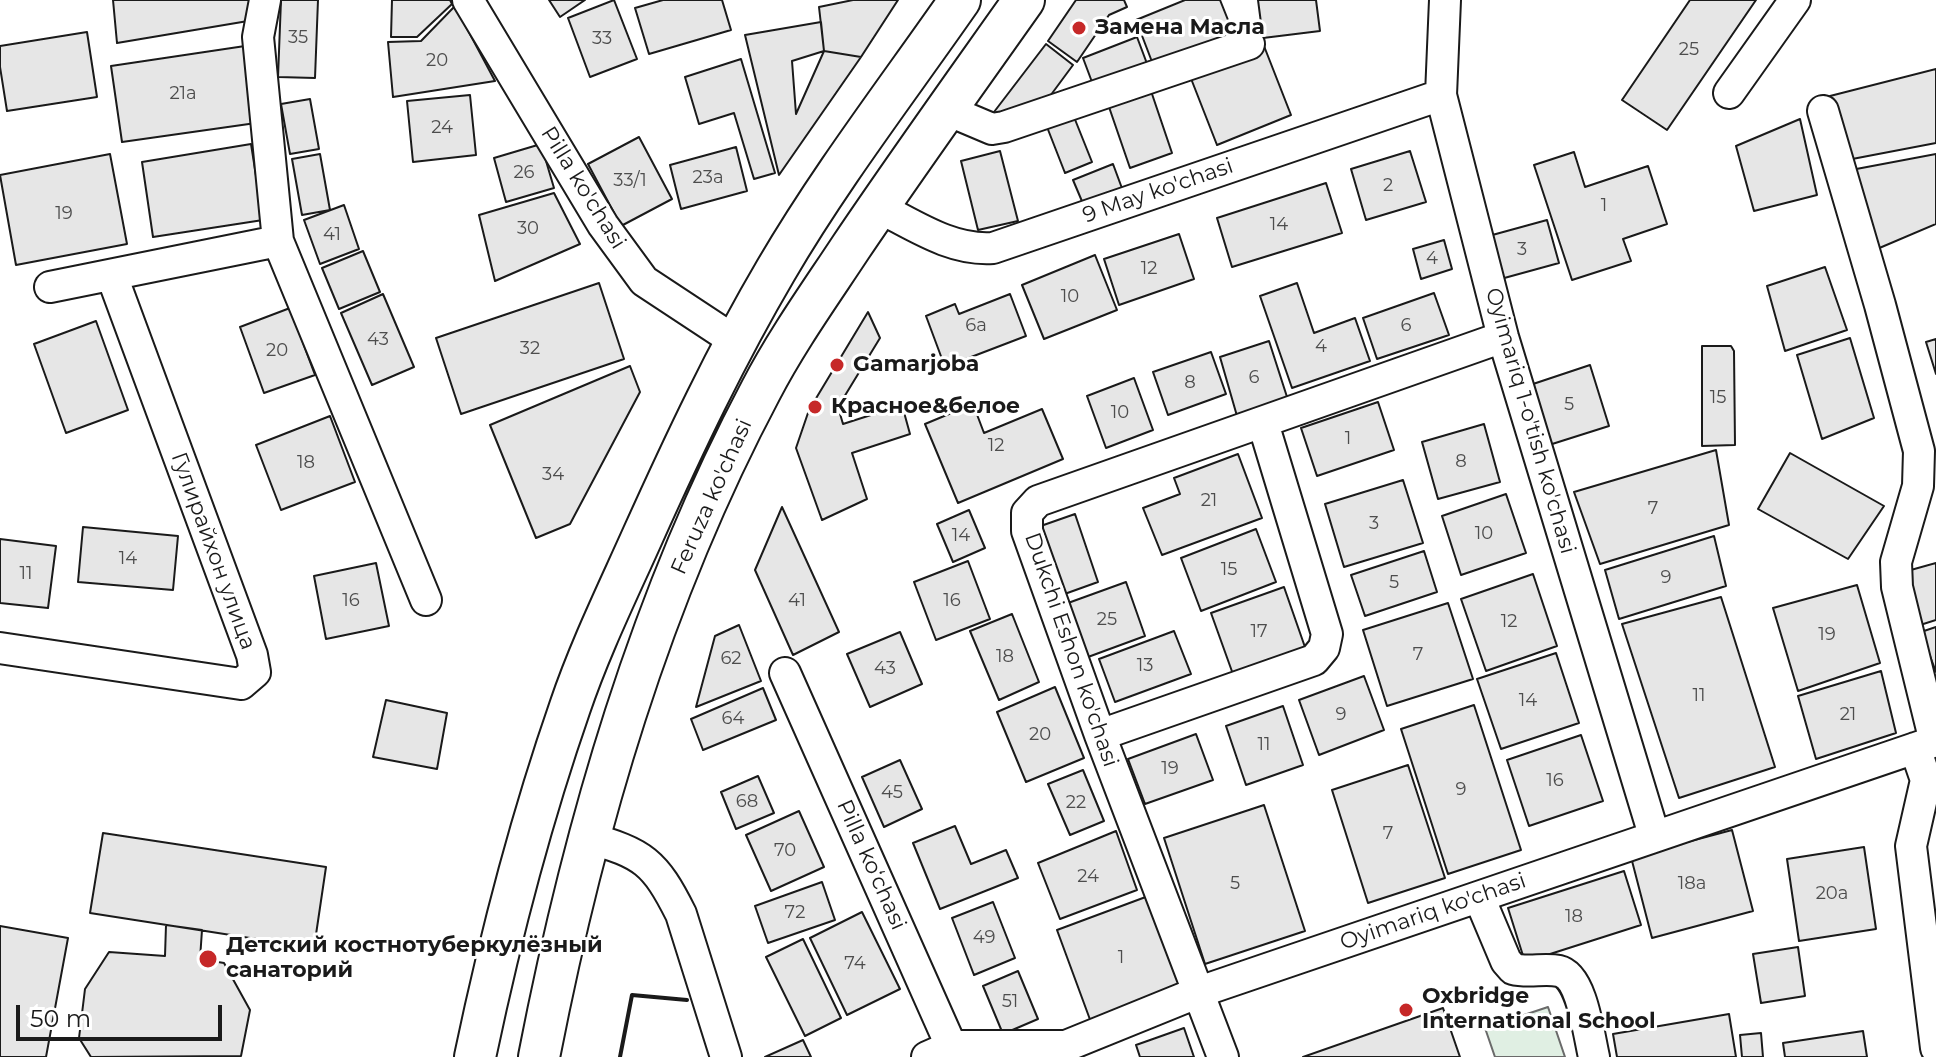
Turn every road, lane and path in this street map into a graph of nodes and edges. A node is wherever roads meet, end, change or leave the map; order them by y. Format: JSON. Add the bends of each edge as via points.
{"nodes":[{"id":1,"x":265,"y":0,"type":"edge"},
{"id":2,"x":468,"y":0,"type":"edge"},
{"id":3,"x":960,"y":0,"type":"edge"},
{"id":4,"x":1024,"y":0,"type":"edge"},
{"id":5,"x":1445,"y":0,"type":"edge"},
{"id":6,"x":1795,"y":0,"type":"edge"},
{"id":7,"x":1249,"y":44,"type":"dead end"},
{"id":8,"x":1729,"y":93,"type":"dead end"},
{"id":9,"x":1441,"y":95,"type":"junction"},
{"id":10,"x":947,"y":110,"type":"junction"},
{"id":11,"x":1823,"y":111,"type":"dead end"},
{"id":12,"x":878,"y":207,"type":"junction"},
{"id":13,"x":278,"y":241,"type":"junction"},
{"id":14,"x":112,"y":276,"type":"junction"},
{"id":15,"x":50,"y":287,"type":"dead end"},
{"id":16,"x":1503,"y":337,"type":"junction"},
{"id":17,"x":735,"y":341,"type":"junction"},
{"id":18,"x":1263,"y":423,"type":"junction"},
{"id":19,"x":426,"y":600,"type":"dead end"},
{"id":20,"x":0,"y":648,"type":"edge"},
{"id":21,"x":785,"y":673,"type":"dead end"},
{"id":22,"x":1100,"y":735,"type":"junction"},
{"id":23,"x":1929,"y":744,"type":"edge"},
{"id":24,"x":1654,"y":835,"type":"junction"},
{"id":25,"x":588,"y":838,"type":"junction"},
{"id":26,"x":1479,"y":897,"type":"junction"},
{"id":27,"x":1199,"y":992,"type":"junction"},
{"id":28,"x":1936,"y":1048,"type":"edge"},
{"id":29,"x":945,"y":1053,"type":"edge"},
{"id":30,"x":475,"y":1057,"type":"edge"},
{"id":31,"x":539,"y":1057,"type":"edge"},
{"id":32,"x":726,"y":1057,"type":"edge"},
{"id":33,"x":1223,"y":1057,"type":"edge"},
{"id":34,"x":1594,"y":1057,"type":"edge"}],
"edges":[{"from":1,"to":13,"type":"street","via":[[258,37]]},
{"from":2,"to":17,"type":"street","name":"Pilla ko'chasi","via":[[603,225],[644,281]]},
{"from":3,"to":17,"type":"main road","name":"Feruza ko'chasi","via":[[834,179]]},
{"from":4,"to":10,"type":"main road","name":"Feruza ko'chasi"},
{"from":5,"to":9,"type":"street","name":"Oyimariq 1-o'tish ko'chasi"},
{"from":6,"to":8,"type":"street"},
{"from":7,"to":10,"type":"street","via":[[1004,127],[992,129]]},
{"from":9,"to":12,"type":"street","name":"9 May ko'chasi","via":[[993,248],[953,244]]},
{"from":9,"to":16,"type":"street","name":"Oyimariq 1-o'tish ko'chasi"},
{"from":10,"to":12,"type":"main road","name":"Feruza ko'chasi"},
{"from":11,"to":23,"type":"street","via":[[1919,451],[1918,486],[1896,562]]},
{"from":12,"to":25,"type":"main road","name":"Feruza ko'chasi","via":[[761,389],[722,470],[649,641]]},
{"from":13,"to":14,"type":"street"},
{"from":13,"to":19,"type":"street"},
{"from":14,"to":15,"type":"street"},
{"from":14,"to":20,"type":"street","name":"Гулирайхон улица","via":[[255,672],[241,684]]},
{"from":16,"to":18,"type":"street","name":"Dukchi Eshon ko'chasi"},
{"from":16,"to":24,"type":"street","name":"Oyimariq 1-o'tish ko'chasi"},
{"from":17,"to":30,"type":"main road","name":"Feruza ko'chasi","via":[[571,703],[501,934]]},
{"from":18,"to":22,"type":"street","via":[[1327,634],[1324,648],[1314,660]]},
{"from":18,"to":22,"type":"street","name":"Dukchi Eshon ko'chasi","via":[[1038,501],[1027,513],[1027,531]]},
{"from":21,"to":29,"type":"street","name":"Pilla ko‘chasi"},
{"from":22,"to":27,"type":"street","name":"Dukchi Eshon ko'chasi"},
{"from":23,"to":24,"type":"street","name":"Oyimariq ko'chasi"},
{"from":23,"to":28,"type":"street","via":[[1911,846]]},
{"from":24,"to":26,"type":"street","name":"Oyimariq ko'chasi"},
{"from":25,"to":31,"type":"main road","name":"Feruza ko'chasi"},
{"from":25,"to":32,"type":"street","via":[[627,849],[644,860],[671,893]]},
{"from":26,"to":27,"type":"street","name":"Oyimariq ko'chasi"},
{"from":26,"to":34,"type":"street","via":[[1513,969],[1570,976]]},
{"from":27,"to":29,"type":"street","name":"Oyimariq ko'chasi","via":[[1066,1046]]},
{"from":27,"to":33,"type":"street","name":"Dukchi Eshon ko'chasi"}]}
